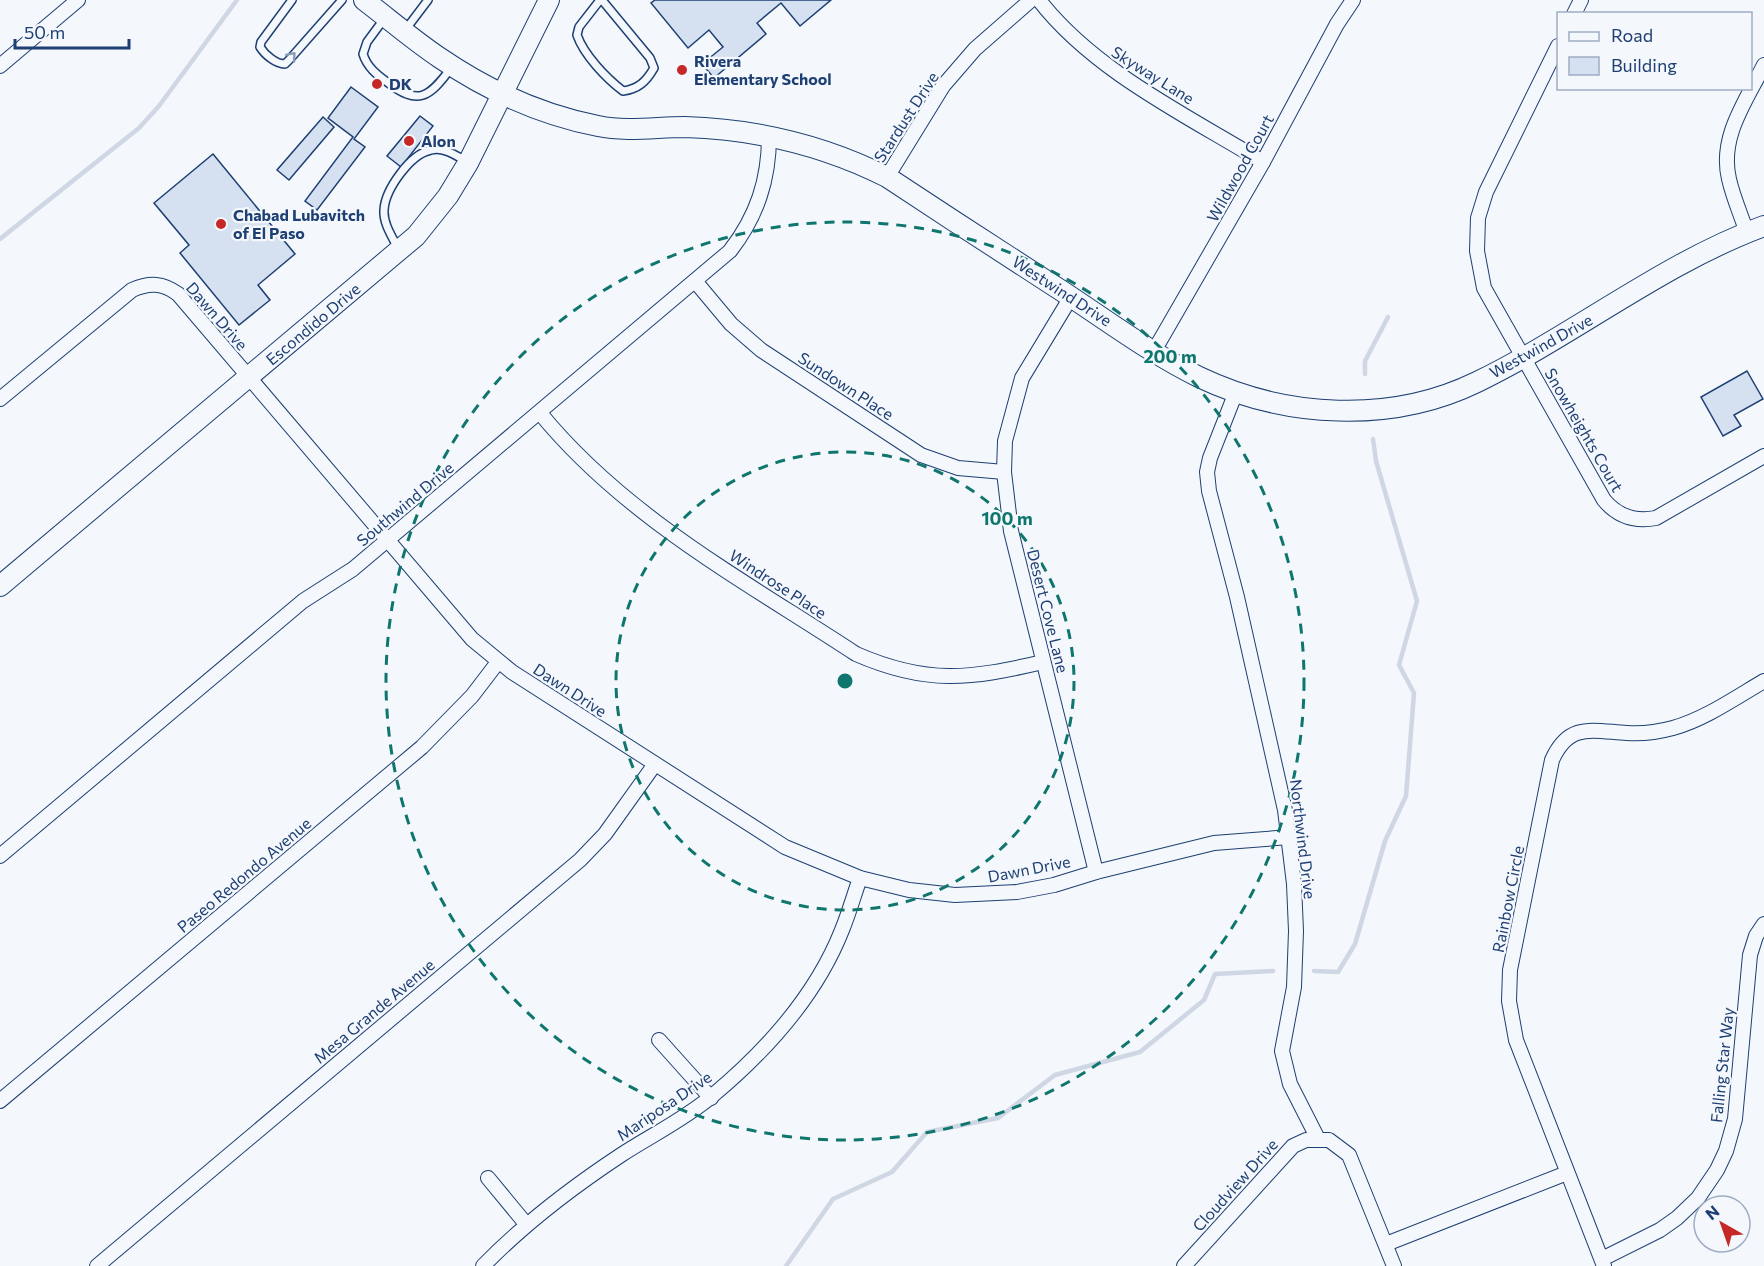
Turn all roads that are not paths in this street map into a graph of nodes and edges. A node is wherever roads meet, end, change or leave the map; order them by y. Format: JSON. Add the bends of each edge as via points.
{"nodes":[{"id":1,"x":78,"y":0,"type":"edge"},
{"id":2,"x":292,"y":0,"type":"edge"},
{"id":3,"x":342,"y":0,"type":"edge"},
{"id":4,"x":428,"y":0,"type":"edge"},
{"id":5,"x":601,"y":0,"type":"edge"},
{"id":6,"x":1031,"y":0,"type":"edge"},
{"id":7,"x":1039,"y":0,"type":"edge"},
{"id":8,"x":1353,"y":0,"type":"edge"},
{"id":9,"x":546,"y":1,"type":"edge"},
{"id":10,"x":375,"y":6,"type":"edge"},
{"id":11,"x":405,"y":32,"type":"junction"},
{"id":12,"x":1557,"y":48,"type":"edge"},
{"id":13,"x":1764,"y":65,"type":"edge"},
{"id":14,"x":0,"y":66,"type":"edge"},
{"id":15,"x":452,"y":66,"type":"junction"},
{"id":16,"x":1752,"y":89,"type":"edge"},
{"id":17,"x":1751,"y":90,"type":"edge"},
{"id":18,"x":503,"y":94,"type":"junction"},
{"id":19,"x":769,"y":136,"type":"junction"},
{"id":20,"x":1263,"y":162,"type":"junction"},
{"id":21,"x":468,"y":163,"type":"junction"},
{"id":22,"x":887,"y":177,"type":"junction"},
{"id":23,"x":1755,"y":230,"type":"edge"},
{"id":24,"x":400,"y":252,"type":"junction"},
{"id":25,"x":695,"y":282,"type":"junction"},
{"id":26,"x":1071,"y":297,"type":"junction"},
{"id":27,"x":1154,"y":351,"type":"junction"},
{"id":28,"x":1524,"y":357,"type":"junction"},
{"id":29,"x":249,"y":377,"type":"junction"},
{"id":30,"x":1236,"y":392,"type":"junction"},
{"id":31,"x":0,"y":399,"type":"edge"},
{"id":32,"x":540,"y":413,"type":"junction"},
{"id":33,"x":1764,"y":456,"type":"edge"},
{"id":34,"x":1004,"y":472,"type":"junction"},
{"id":35,"x":386,"y":541,"type":"junction"},
{"id":36,"x":0,"y":586,"type":"edge"},
{"id":37,"x":498,"y":662,"type":"junction"},
{"id":38,"x":1043,"y":662,"type":"junction"},
{"id":39,"x":1764,"y":681,"type":"edge"},
{"id":40,"x":655,"y":764,"type":"junction"},
{"id":41,"x":1290,"y":837,"type":"junction"},
{"id":42,"x":0,"y":856,"type":"edge"},
{"id":43,"x":1096,"y":872,"type":"junction"},
{"id":44,"x":860,"y":878,"type":"junction"},
{"id":45,"x":1764,"y":924,"type":"edge"},
{"id":46,"x":659,"y":1040,"type":"dead end"},
{"id":47,"x":711,"y":1098,"type":"junction"},
{"id":48,"x":0,"y":1101,"type":"edge"},
{"id":49,"x":1318,"y":1139,"type":"junction"},
{"id":50,"x":1568,"y":1173,"type":"junction"},
{"id":51,"x":488,"y":1179,"type":"dead end"},
{"id":52,"x":526,"y":1224,"type":"junction"},
{"id":53,"x":1386,"y":1244,"type":"junction"},
{"id":54,"x":1603,"y":1263,"type":"edge"},
{"id":55,"x":97,"y":1266,"type":"edge"},
{"id":56,"x":483,"y":1266,"type":"edge"},
{"id":57,"x":1184,"y":1266,"type":"edge"},
{"id":58,"x":1394,"y":1266,"type":"edge"}],
"edges":[{"from":1,"to":14,"type":"street"},
{"from":2,"to":3,"type":"lane","one_way":true,"via":[[261,42],[263,52],[279,64],[289,60]]},
{"from":4,"to":11,"type":"lane"},
{"from":5,"to":5,"type":"lane","via":[[576,35],[613,83],[623,90],[635,89],[654,68]]},
{"from":6,"to":22,"type":"street","name":"Stardust Drive","via":[[975,49],[943,86]]},
{"from":7,"to":20,"type":"street","name":"Skyway Lane","via":[[1077,44],[1101,62]]},
{"from":8,"to":20,"type":"street","name":"Wildwood Court"},
{"from":9,"to":18,"type":"main road","name":"Escondido Drive"},
{"from":10,"to":11,"type":"main road","name":"Westwind Drive"},
{"from":10,"to":15,"type":"lane","via":[[363,54],[374,73],[412,97],[430,93]]},
{"from":11,"to":15,"type":"main road","name":"Westwind Drive"},
{"from":12,"to":28,"type":"street","name":"Snowheights Court","via":[[1486,192],[1478,219],[1477,251],[1484,288]]},
{"from":13,"to":16,"type":"street"},
{"from":15,"to":18,"type":"main road","name":"Westwind Drive"},
{"from":17,"to":23,"type":"street","via":[[1727,146],[1729,180]]},
{"from":18,"to":19,"type":"main road","name":"Westwind Drive","via":[[600,126],[722,129]]},
{"from":18,"to":21,"type":"main road","name":"Escondido Drive"},
{"from":19,"to":22,"type":"main road","name":"Westwind Drive","via":[[830,151]]},
{"from":19,"to":25,"type":"street","name":"Southwind Drive","via":[[766,176],[756,210],[730,251]]},
{"from":20,"to":27,"type":"street","name":"Wildwood Court"},
{"from":21,"to":24,"type":"main road","name":"Escondido Drive","via":[[431,219]]},
{"from":21,"to":24,"type":"lane","via":[[444,150],[432,149],[421,153],[404,172],[384,209]]},
{"from":22,"to":26,"type":"main road","name":"Westwind Drive"},
{"from":23,"to":28,"type":"main road","name":"Westwind Drive"},
{"from":24,"to":29,"type":"main road","name":"Escondido Drive"},
{"from":25,"to":32,"type":"street","name":"Southwind Drive"},
{"from":25,"to":34,"type":"street","name":"Sundown Place","via":[[731,324],[761,350],[921,455],[958,468]]},
{"from":26,"to":27,"type":"main road","name":"Westwind Drive"},
{"from":26,"to":34,"type":"street","name":"Desert Cove Lane","via":[[1022,378],[1008,425]]},
{"from":27,"to":30,"type":"main road","name":"Westwind Drive","via":[[1201,378]]},
{"from":28,"to":30,"type":"main road","name":"Westwind Drive","via":[[1451,393],[1377,410],[1302,408]]},
{"from":28,"to":33,"type":"street","name":"Snowheights Court","via":[[1604,500],[1619,514],[1643,520],[1656,518]]},
{"from":29,"to":31,"type":"street","name":"Dawn Drive","via":[[178,294],[157,284],[132,290]]},
{"from":29,"to":35,"type":"street","name":"Dawn Drive"},
{"from":29,"to":36,"type":"main road","name":"Escondido Drive"},
{"from":30,"to":41,"type":"street","name":"Northwind Drive","via":[[1210,458],[1209,491],[1273,749]]},
{"from":32,"to":35,"type":"street","name":"Southwind Drive"},
{"from":32,"to":38,"type":"street","name":"Windrose Place","via":[[585,464],[654,522],[856,654],[879,664],[932,676],[983,675]]},
{"from":34,"to":38,"type":"street","name":"Desert Cove Lane","via":[[1011,531]]},
{"from":35,"to":37,"type":"street","name":"Dawn Drive","via":[[447,613]]},
{"from":35,"to":42,"type":"street","name":"Southwind Drive","via":[[353,569],[303,601]]},
{"from":37,"to":40,"type":"street","name":"Dawn Drive"},
{"from":37,"to":48,"type":"street","name":"Paseo Redondo Avenue","via":[[472,696],[422,747]]},
{"from":38,"to":43,"type":"street","name":"Desert Cove Lane"},
{"from":39,"to":50,"type":"street","name":"Rainbow Circle","via":[[1700,718],[1674,728],[1642,732],[1586,730],[1569,736],[1552,760],[1510,970],[1509,1001],[1516,1040]]},
{"from":40,"to":44,"type":"street","name":"Dawn Drive","via":[[785,847]]},
{"from":40,"to":55,"type":"street","name":"Mesa Grande Avenue","via":[[605,834],[580,860]]},
{"from":41,"to":43,"type":"street","name":"Dawn Drive","via":[[1215,843]]},
{"from":41,"to":49,"type":"street","name":"Northwind Drive","via":[[1296,931],[1294,987],[1282,1051],[1290,1084]]},
{"from":43,"to":44,"type":"street","name":"Dawn Drive","via":[[1054,885],[955,895],[909,890]]},
{"from":44,"to":47,"type":"street","name":"Mariposa Drive","via":[[842,930],[806,997],[771,1041]]},
{"from":45,"to":54,"type":"street","name":"Falling Star Way","via":[[1750,955],[1735,1119],[1717,1170],[1698,1198],[1677,1218]]},
{"from":46,"to":47,"type":"street"},
{"from":47,"to":52,"type":"street","name":"Mariposa Drive","via":[[619,1156]]},
{"from":49,"to":53,"type":"street","via":[[1329,1140],[1349,1155]]},
{"from":49,"to":57,"type":"street","name":"Cloudview Drive","via":[[1293,1146]]},
{"from":50,"to":53,"type":"street"},
{"from":50,"to":54,"type":"street","name":"Rainbow Circle"},
{"from":51,"to":52,"type":"street"},
{"from":52,"to":56,"type":"street","name":"Mariposa Drive"},
{"from":53,"to":58,"type":"street"}]}
